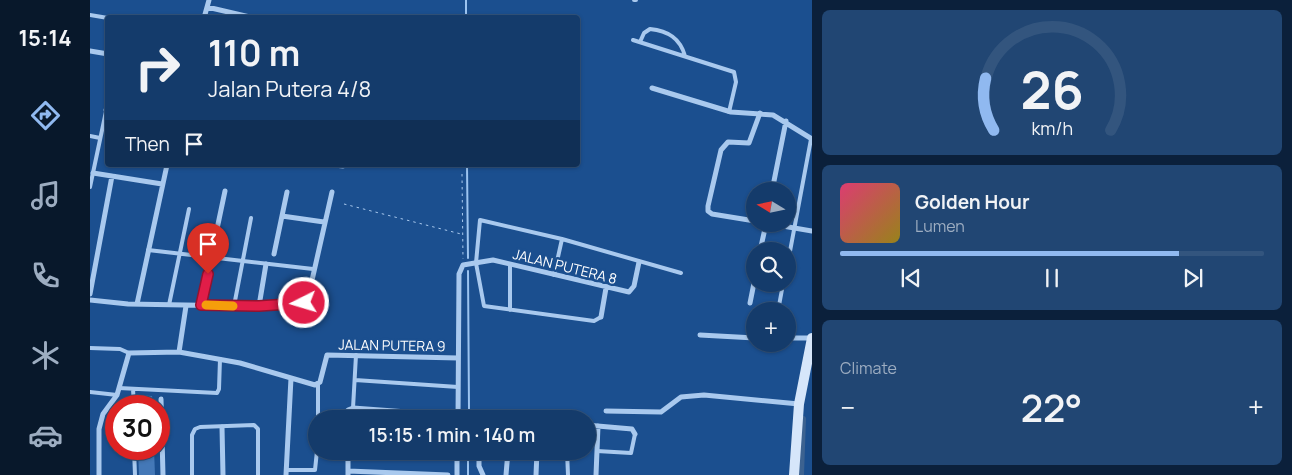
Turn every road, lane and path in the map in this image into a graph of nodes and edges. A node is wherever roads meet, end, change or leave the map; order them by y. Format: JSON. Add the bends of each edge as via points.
{"nodes":[{"id":1,"x":209,"y":0,"type":"edge"},
{"id":2,"x":207,"y":7,"type":"junction"},
{"id":3,"x":90,"y":15,"type":"edge"},
{"id":4,"x":205,"y":15,"type":"edge"},
{"id":5,"x":241,"y":15,"type":"edge"},
{"id":6,"x":105,"y":18,"type":"edge"},
{"id":7,"x":633,"y":40,"type":"dead end"},
{"id":8,"x":640,"y":42,"type":"junction"},
{"id":9,"x":90,"y":51,"type":"edge"},
{"id":10,"x":105,"y":54,"type":"edge"},
{"id":11,"x":685,"y":56,"type":"junction"},
{"id":12,"x":652,"y":88,"type":"dead end"},
{"id":13,"x":728,"y":112,"type":"junction"},
{"id":14,"x":760,"y":113,"type":"junction"},
{"id":15,"x":105,"y":118,"type":"edge"},
{"id":16,"x":786,"y":121,"type":"junction"},
{"id":17,"x":90,"y":136,"type":"edge"},
{"id":18,"x":100,"y":138,"type":"junction"},
{"id":19,"x":812,"y":139,"type":"edge"},
{"id":20,"x":166,"y":167,"type":"edge"},
{"id":21,"x":93,"y":173,"type":"junction"},
{"id":22,"x":462,"y":174,"type":"dead end"},
{"id":23,"x":112,"y":176,"type":"junction"},
{"id":24,"x":774,"y":182,"type":"edge"},
{"id":25,"x":162,"y":184,"type":"junction"},
{"id":26,"x":90,"y":187,"type":"edge"},
{"id":27,"x":225,"y":191,"type":"dead end"},
{"id":28,"x":287,"y":192,"type":"dead end"},
{"id":29,"x":332,"y":192,"type":"dead end"},
{"id":30,"x":344,"y":204,"type":"dead end"},
{"id":31,"x":189,"y":209,"type":"dead end"},
{"id":32,"x":282,"y":216,"type":"junction"},
{"id":33,"x":252,"y":218,"type":"dead end"},
{"id":34,"x":796,"y":218,"type":"edge"},
{"id":35,"x":746,"y":220,"type":"edge"},
{"id":36,"x":324,"y":222,"type":"junction"},
{"id":37,"x":796,"y":228,"type":"edge"},
{"id":38,"x":812,"y":231,"type":"edge"},
{"id":39,"x":461,"y":234,"type":"junction"},
{"id":40,"x":562,"y":239,"type":"junction"},
{"id":41,"x":148,"y":250,"type":"junction"},
{"id":42,"x":180,"y":254,"type":"junction"},
{"id":43,"x":274,"y":254,"type":"dead end"},
{"id":44,"x":211,"y":258,"type":"junction"},
{"id":45,"x":244,"y":262,"type":"junction"},
{"id":46,"x":638,"y":262,"type":"junction"},
{"id":47,"x":476,"y":263,"type":"junction"},
{"id":48,"x":266,"y":264,"type":"junction"},
{"id":49,"x":463,"y":265,"type":"junction"},
{"id":50,"x":510,"y":265,"type":"junction"},
{"id":51,"x":314,"y":269,"type":"junction"},
{"id":52,"x":681,"y":273,"type":"dead end"},
{"id":53,"x":554,"y":275,"type":"junction"},
{"id":54,"x":91,"y":277,"type":"edge"},
{"id":55,"x":606,"y":288,"type":"junction"},
{"id":56,"x":752,"y":292,"type":"edge"},
{"id":57,"x":90,"y":294,"type":"edge"},
{"id":58,"x":90,"y":300,"type":"edge"},
{"id":59,"x":750,"y":302,"type":"dead end"},
{"id":60,"x":136,"y":304,"type":"junction"},
{"id":61,"x":168,"y":305,"type":"junction"},
{"id":62,"x":201,"y":305,"type":"junction"},
{"id":63,"x":186,"y":306,"type":"junction"},
{"id":64,"x":234,"y":306,"type":"junction"},
{"id":65,"x":259,"y":306,"type":"junction"},
{"id":66,"x":510,"y":310,"type":"junction"},
{"id":67,"x":601,"y":317,"type":"joint"},
{"id":68,"x":700,"y":335,"type":"dead end"},
{"id":69,"x":746,"y":338,"type":"edge"},
{"id":70,"x":796,"y":338,"type":"edge"},
{"id":71,"x":812,"y":338,"type":"edge"},
{"id":72,"x":90,"y":348,"type":"edge"},
{"id":73,"x":179,"y":352,"type":"junction"},
{"id":74,"x":129,"y":353,"type":"junction"},
{"id":75,"x":356,"y":355,"type":"junction"},
{"id":76,"x":458,"y":358,"type":"junction"},
{"id":77,"x":220,"y":359,"type":"junction"},
{"id":78,"x":291,"y":378,"type":"junction"},
{"id":79,"x":355,"y":380,"type":"junction"},
{"id":80,"x":318,"y":384,"type":"junction"},
{"id":81,"x":458,"y":387,"type":"junction"},
{"id":82,"x":120,"y":388,"type":"junction"},
{"id":83,"x":133,"y":389,"type":"junction"},
{"id":84,"x":90,"y":392,"type":"edge"},
{"id":85,"x":117,"y":395,"type":"joint"},
{"id":86,"x":133,"y":395,"type":"edge"},
{"id":87,"x":799,"y":404,"type":"junction"},
{"id":88,"x":353,"y":408,"type":"junction"},
{"id":89,"x":318,"y":410,"type":"edge"},
{"id":90,"x":348,"y":410,"type":"edge"},
{"id":91,"x":376,"y":410,"type":"edge"},
{"id":92,"x":458,"y":410,"type":"edge"},
{"id":93,"x":105,"y":411,"type":"edge"},
{"id":94,"x":606,"y":411,"type":"dead end"},
{"id":95,"x":598,"y":426,"type":"joint"},
{"id":96,"x":222,"y":427,"type":"junction"},
{"id":97,"x":636,"y":434,"type":"joint"},
{"id":98,"x":597,"y":451,"type":"junction"},
{"id":99,"x":134,"y":460,"type":"edge"},
{"id":100,"x":162,"y":460,"type":"edge"},
{"id":101,"x":316,"y":460,"type":"edge"},
{"id":102,"x":348,"y":460,"type":"edge"},
{"id":103,"x":457,"y":460,"type":"edge"},
{"id":104,"x":479,"y":460,"type":"edge"},
{"id":105,"x":507,"y":460,"type":"edge"},
{"id":106,"x":537,"y":460,"type":"edge"},
{"id":107,"x":567,"y":460,"type":"edge"},
{"id":108,"x":286,"y":473,"type":"edge"},
{"id":109,"x":348,"y":473,"type":"edge"},
{"id":110,"x":364,"y":473,"type":"edge"},
{"id":111,"x":99,"y":475,"type":"edge"},
{"id":112,"x":135,"y":475,"type":"edge"},
{"id":113,"x":162,"y":475,"type":"edge"},
{"id":114,"x":192,"y":475,"type":"edge"},
{"id":115,"x":223,"y":475,"type":"edge"},
{"id":116,"x":258,"y":475,"type":"edge"},
{"id":117,"x":448,"y":475,"type":"edge"},
{"id":118,"x":457,"y":475,"type":"edge"},
{"id":119,"x":483,"y":475,"type":"edge"},
{"id":120,"x":506,"y":475,"type":"edge"},
{"id":121,"x":536,"y":475,"type":"edge"},
{"id":122,"x":568,"y":475,"type":"edge"},
{"id":123,"x":596,"y":475,"type":"edge"},
{"id":124,"x":794,"y":475,"type":"edge"}],
"edges":[{"from":1,"to":2,"type":"street"},
{"from":2,"to":4,"type":"street"},
{"from":2,"to":5,"type":"street"},
{"from":3,"to":6,"type":"lane"},
{"from":7,"to":8,"type":"lane"},
{"from":8,"to":11,"type":"lane"},
{"from":8,"to":11,"type":"lane","via":[[650,28],[663,32],[679,42]]},
{"from":9,"to":10,"type":"street"},
{"from":11,"to":13,"type":"lane","via":[[734,72],[736,82]]},
{"from":12,"to":13,"type":"street"},
{"from":13,"to":14,"type":"street"},
{"from":14,"to":16,"type":"street"},
{"from":14,"to":35,"type":"street","via":[[749,143],[728,142],[721,150],[708,212]]},
{"from":15,"to":18,"type":"lane"},
{"from":16,"to":19,"type":"street"},
{"from":16,"to":24,"type":"street"},
{"from":17,"to":18,"type":"lane"},
{"from":18,"to":21,"type":"lane"},
{"from":19,"to":34,"type":"lane"},
{"from":20,"to":25,"type":"street"},
{"from":21,"to":23,"type":"street"},
{"from":21,"to":26,"type":"lane"},
{"from":22,"to":39,"type":"path"},
{"from":23,"to":25,"type":"street"},
{"from":23,"to":54,"type":"street"},
{"from":25,"to":41,"type":"street"},
{"from":27,"to":44,"type":"street"},
{"from":28,"to":32,"type":"street"},
{"from":29,"to":36,"type":"street"},
{"from":30,"to":39,"type":"path"},
{"from":31,"to":42,"type":"lane"},
{"from":32,"to":36,"type":"street"},
{"from":32,"to":43,"type":"street"},
{"from":33,"to":45,"type":"lane"},
{"from":36,"to":51,"type":"street"},
{"from":37,"to":38,"type":"street"},
{"from":39,"to":49,"type":"path"},
{"from":40,"to":46,"type":"lane"},
{"from":40,"to":47,"type":"lane","via":[[480,220]]},
{"from":40,"to":53,"type":"lane"},
{"from":41,"to":42,"type":"lane"},
{"from":41,"to":60,"type":"street"},
{"from":42,"to":44,"type":"lane"},
{"from":42,"to":61,"type":"lane"},
{"from":44,"to":45,"type":"lane"},
{"from":44,"to":62,"type":"street"},
{"from":45,"to":48,"type":"lane"},
{"from":45,"to":64,"type":"lane"},
{"from":46,"to":52,"type":"lane"},
{"from":46,"to":55,"type":"street","name":"JALAN PUTERA 8","via":[[632,290],[625,292]]},
{"from":47,"to":49,"type":"street","name":"JALAN PUTERA 8"},
{"from":47,"to":50,"type":"street","name":"JALAN PUTERA 8","via":[[493,260]]},
{"from":47,"to":66,"type":"lane","via":[[484,306]]},
{"from":48,"to":51,"type":"lane"},
{"from":48,"to":65,"type":"street"},
{"from":49,"to":76,"type":"street","via":[[459,274]]},
{"from":50,"to":53,"type":"street","name":"JALAN PUTERA 8"},
{"from":50,"to":66,"type":"lane"},
{"from":51,"to":65,"type":"street","via":[[304,303]]},
{"from":53,"to":55,"type":"street","name":"JALAN PUTERA 8"},
{"from":54,"to":57,"type":"street"},
{"from":55,"to":67,"type":"street"},
{"from":56,"to":59,"type":"street"},
{"from":58,"to":60,"type":"street"},
{"from":60,"to":61,"type":"street"},
{"from":61,"to":63,"type":"street"},
{"from":62,"to":63,"type":"street"},
{"from":62,"to":64,"type":"street"},
{"from":63,"to":73,"type":"street"},
{"from":64,"to":65,"type":"street"},
{"from":66,"to":67,"type":"lane","via":[[594,321]]},
{"from":68,"to":69,"type":"street"},
{"from":70,"to":71,"type":"street"},
{"from":71,"to":87,"type":"street"},
{"from":72,"to":74,"type":"lane","via":[[120,348]]},
{"from":73,"to":74,"type":"street"},
{"from":73,"to":77,"type":"street"},
{"from":74,"to":82,"type":"street"},
{"from":75,"to":76,"type":"street","name":"JALAN PUTERA 9"},
{"from":75,"to":79,"type":"lane"},
{"from":75,"to":80,"type":"street","name":"JALAN PUTERA 9","via":[[327,355]]},
{"from":76,"to":81,"type":"street"},
{"from":77,"to":78,"type":"street"},
{"from":77,"to":83,"type":"lane","via":[[217,393]]},
{"from":78,"to":80,"type":"street"},
{"from":78,"to":108,"type":"street"},
{"from":79,"to":81,"type":"lane"},
{"from":79,"to":88,"type":"lane"},
{"from":80,"to":89,"type":"lane"},
{"from":81,"to":92,"type":"street"},
{"from":82,"to":83,"type":"lane"},
{"from":82,"to":85,"type":"street"},
{"from":83,"to":86,"type":"lane"},
{"from":84,"to":85,"type":"lane"},
{"from":87,"to":94,"type":"street","via":[[704,395],[681,397],[661,412]]},
{"from":87,"to":124,"type":"street"},
{"from":88,"to":90,"type":"street"},
{"from":88,"to":91,"type":"street"},
{"from":93,"to":111,"type":"street","via":[[99,429]]},
{"from":95,"to":97,"type":"street","via":[[632,429]]},
{"from":95,"to":98,"type":"street"},
{"from":96,"to":114,"type":"lane","via":[[200,427],[193,432]]},
{"from":96,"to":115,"type":"street"},
{"from":96,"to":116,"type":"lane","via":[[256,426]]},
{"from":97,"to":98,"type":"lane","via":[[631,453]]},
{"from":98,"to":123,"type":"street"},
{"from":99,"to":112,"type":"lane"},
{"from":100,"to":113,"type":"street"},
{"from":101,"to":108,"type":"lane","via":[[314,470]]},
{"from":102,"to":109,"type":"street"},
{"from":103,"to":118,"type":"street"},
{"from":104,"to":119,"type":"street"},
{"from":105,"to":120,"type":"street"},
{"from":106,"to":121,"type":"street"},
{"from":107,"to":122,"type":"lane"},
{"from":109,"to":110,"type":"street"},
{"from":110,"to":117,"type":"street"}]}
